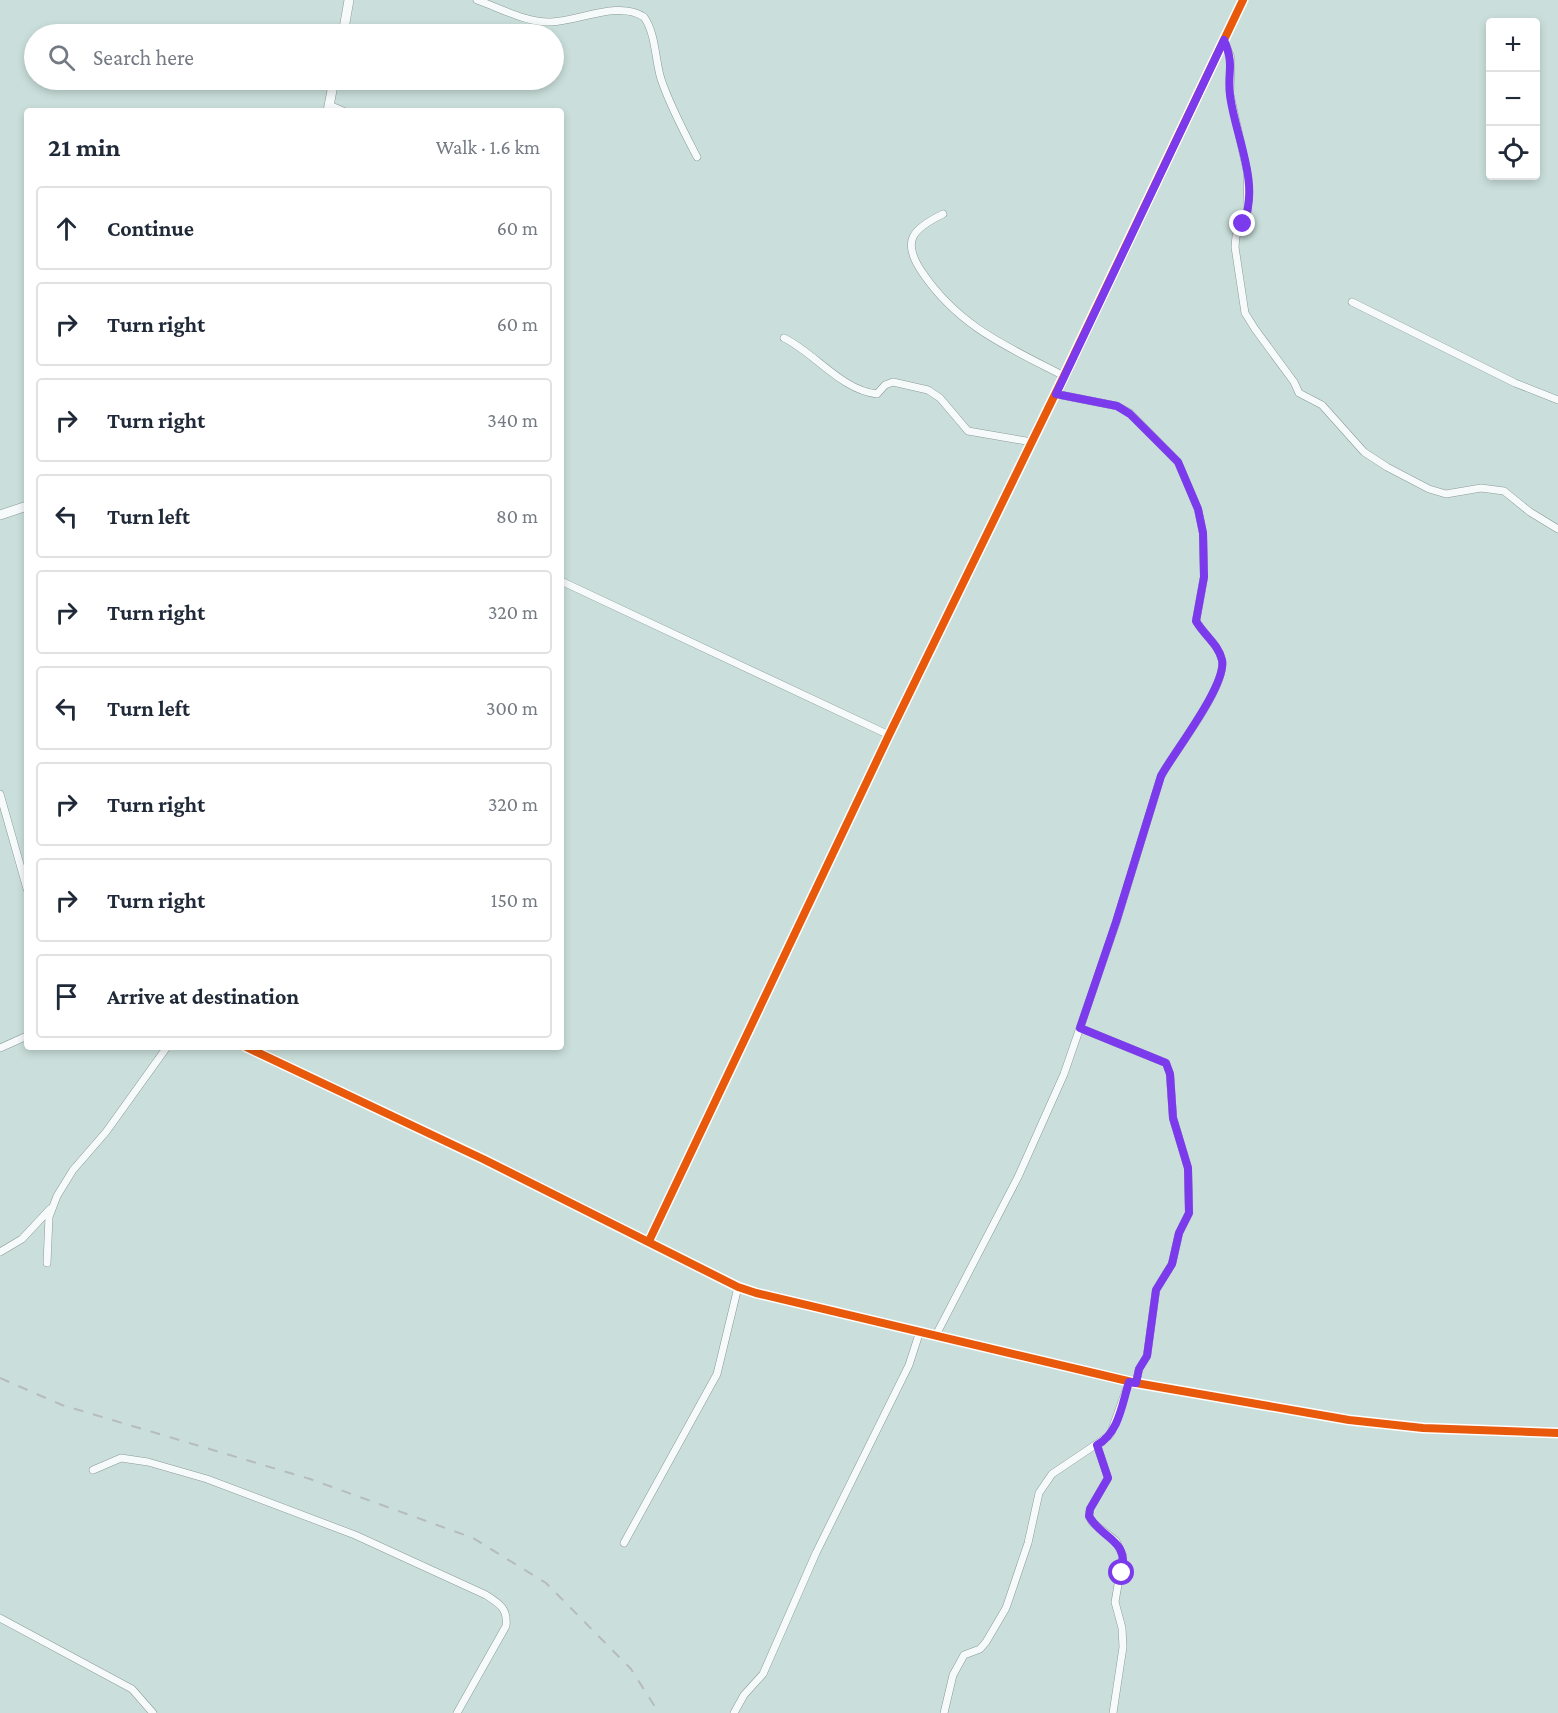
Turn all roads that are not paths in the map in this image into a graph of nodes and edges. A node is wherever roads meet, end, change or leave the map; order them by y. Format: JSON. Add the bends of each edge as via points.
{"nodes":[{"id":1,"x":349,"y":0,"type":"edge"},
{"id":2,"x":477,"y":0,"type":"edge"},
{"id":3,"x":1243,"y":0,"type":"edge"},
{"id":4,"x":345,"y":24,"type":"edge"},
{"id":5,"x":1224,"y":40,"type":"junction"},
{"id":6,"x":332,"y":90,"type":"edge"},
{"id":7,"x":328,"y":108,"type":"edge"},
{"id":8,"x":697,"y":157,"type":"dead end"},
{"id":9,"x":943,"y":214,"type":"dead end"},
{"id":10,"x":1352,"y":302,"type":"dead end"},
{"id":11,"x":784,"y":338,"type":"dead end"},
{"id":12,"x":1064,"y":376,"type":"junction"},
{"id":13,"x":1056,"y":394,"type":"junction"},
{"id":14,"x":1558,"y":400,"type":"edge"},
{"id":15,"x":1032,"y":442,"type":"junction"},
{"id":16,"x":24,"y":507,"type":"edge"},
{"id":17,"x":0,"y":514,"type":"edge"},
{"id":18,"x":1558,"y":528,"type":"edge"},
{"id":19,"x":564,"y":582,"type":"edge"},
{"id":20,"x":889,"y":735,"type":"junction"},
{"id":21,"x":0,"y":794,"type":"edge"},
{"id":22,"x":24,"y":878,"type":"edge"},
{"id":23,"x":1080,"y":1028,"type":"junction"},
{"id":24,"x":24,"y":1037,"type":"edge"},
{"id":25,"x":0,"y":1048,"type":"edge"},
{"id":26,"x":165,"y":1050,"type":"edge"},
{"id":27,"x":252,"y":1050,"type":"edge"},
{"id":28,"x":51,"y":1208,"type":"junction"},
{"id":29,"x":649,"y":1241,"type":"junction"},
{"id":30,"x":0,"y":1252,"type":"edge"},
{"id":31,"x":47,"y":1263,"type":"dead end"},
{"id":32,"x":738,"y":1287,"type":"junction"},
{"id":33,"x":920,"y":1331,"type":"junction"},
{"id":34,"x":936,"y":1335,"type":"junction"},
{"id":35,"x":1133,"y":1382,"type":"junction"},
{"id":36,"x":1558,"y":1433,"type":"edge"},
{"id":37,"x":1097,"y":1445,"type":"junction"},
{"id":38,"x":93,"y":1470,"type":"dead end"},
{"id":39,"x":624,"y":1543,"type":"dead end"},
{"id":40,"x":0,"y":1618,"type":"edge"},
{"id":41,"x":153,"y":1713,"type":"edge"},
{"id":42,"x":458,"y":1713,"type":"edge"},
{"id":43,"x":734,"y":1713,"type":"edge"},
{"id":44,"x":944,"y":1713,"type":"edge"},
{"id":45,"x":1113,"y":1713,"type":"edge"}],
"edges":[{"from":1,"to":4,"type":"street"},
{"from":2,"to":8,"type":"street","via":[[539,21],[554,22],[598,4],[616,2],[634,7],[650,30],[667,97]]},
{"from":3,"to":5,"type":"street"},
{"from":5,"to":12,"type":"street"},
{"from":5,"to":18,"type":"street","via":[[1231,58],[1230,94],[1247,171],[1248,214],[1236,236],[1235,247],[1245,313],[1255,329],[1299,393],[1322,405],[1364,452],[1429,489],[1446,494],[1481,488],[1504,490],[1530,512]]},
{"from":6,"to":7,"type":"street"},
{"from":9,"to":12,"type":"street","via":[[916,231],[910,241],[912,253],[934,289],[968,324]]},
{"from":10,"to":14,"type":"street","via":[[1515,383]]},
{"from":11,"to":15,"type":"street","via":[[857,387],[877,394],[893,382],[928,390],[940,398],[968,431]]},
{"from":12,"to":13,"type":"street"},
{"from":13,"to":15,"type":"street"},
{"from":13,"to":23,"type":"street","via":[[1117,406],[1178,462],[1198,509],[1203,533],[1204,577],[1196,621],[1223,662],[1221,674],[1190,734],[1161,776]]},
{"from":15,"to":20,"type":"street"},
{"from":16,"to":17,"type":"street"},
{"from":19,"to":20,"type":"street"},
{"from":20,"to":29,"type":"street"},
{"from":21,"to":22,"type":"street"},
{"from":23,"to":34,"type":"street","via":[[1018,1177]]},
{"from":23,"to":35,"type":"street","via":[[1166,1063],[1173,1118],[1188,1168],[1189,1213],[1179,1233],[1172,1264],[1156,1290],[1147,1356]]},
{"from":24,"to":25,"type":"street"},
{"from":26,"to":28,"type":"street","via":[[106,1132],[73,1170]]},
{"from":27,"to":29,"type":"street"},
{"from":28,"to":30,"type":"street","via":[[22,1239]]},
{"from":28,"to":31,"type":"street"},
{"from":29,"to":32,"type":"street"},
{"from":32,"to":33,"type":"street"},
{"from":32,"to":39,"type":"street","via":[[717,1374]]},
{"from":33,"to":34,"type":"street"},
{"from":33,"to":43,"type":"street","via":[[909,1365],[816,1553],[788,1623],[763,1674],[737,1703]]},
{"from":34,"to":35,"type":"street"},
{"from":35,"to":36,"type":"street","via":[[1349,1420],[1423,1428]]},
{"from":35,"to":37,"type":"street","via":[[1115,1427]]},
{"from":37,"to":44,"type":"street","via":[[1052,1474],[1039,1493],[1028,1543],[1006,1608],[980,1649],[964,1655],[953,1675]]},
{"from":37,"to":45,"type":"street","via":[[1108,1478],[1089,1516],[1116,1541],[1124,1563],[1115,1602],[1123,1647]]},
{"from":38,"to":42,"type":"street","via":[[121,1458],[207,1479],[355,1535],[503,1606],[506,1626]]},
{"from":40,"to":41,"type":"street","via":[[132,1689]]}]}
